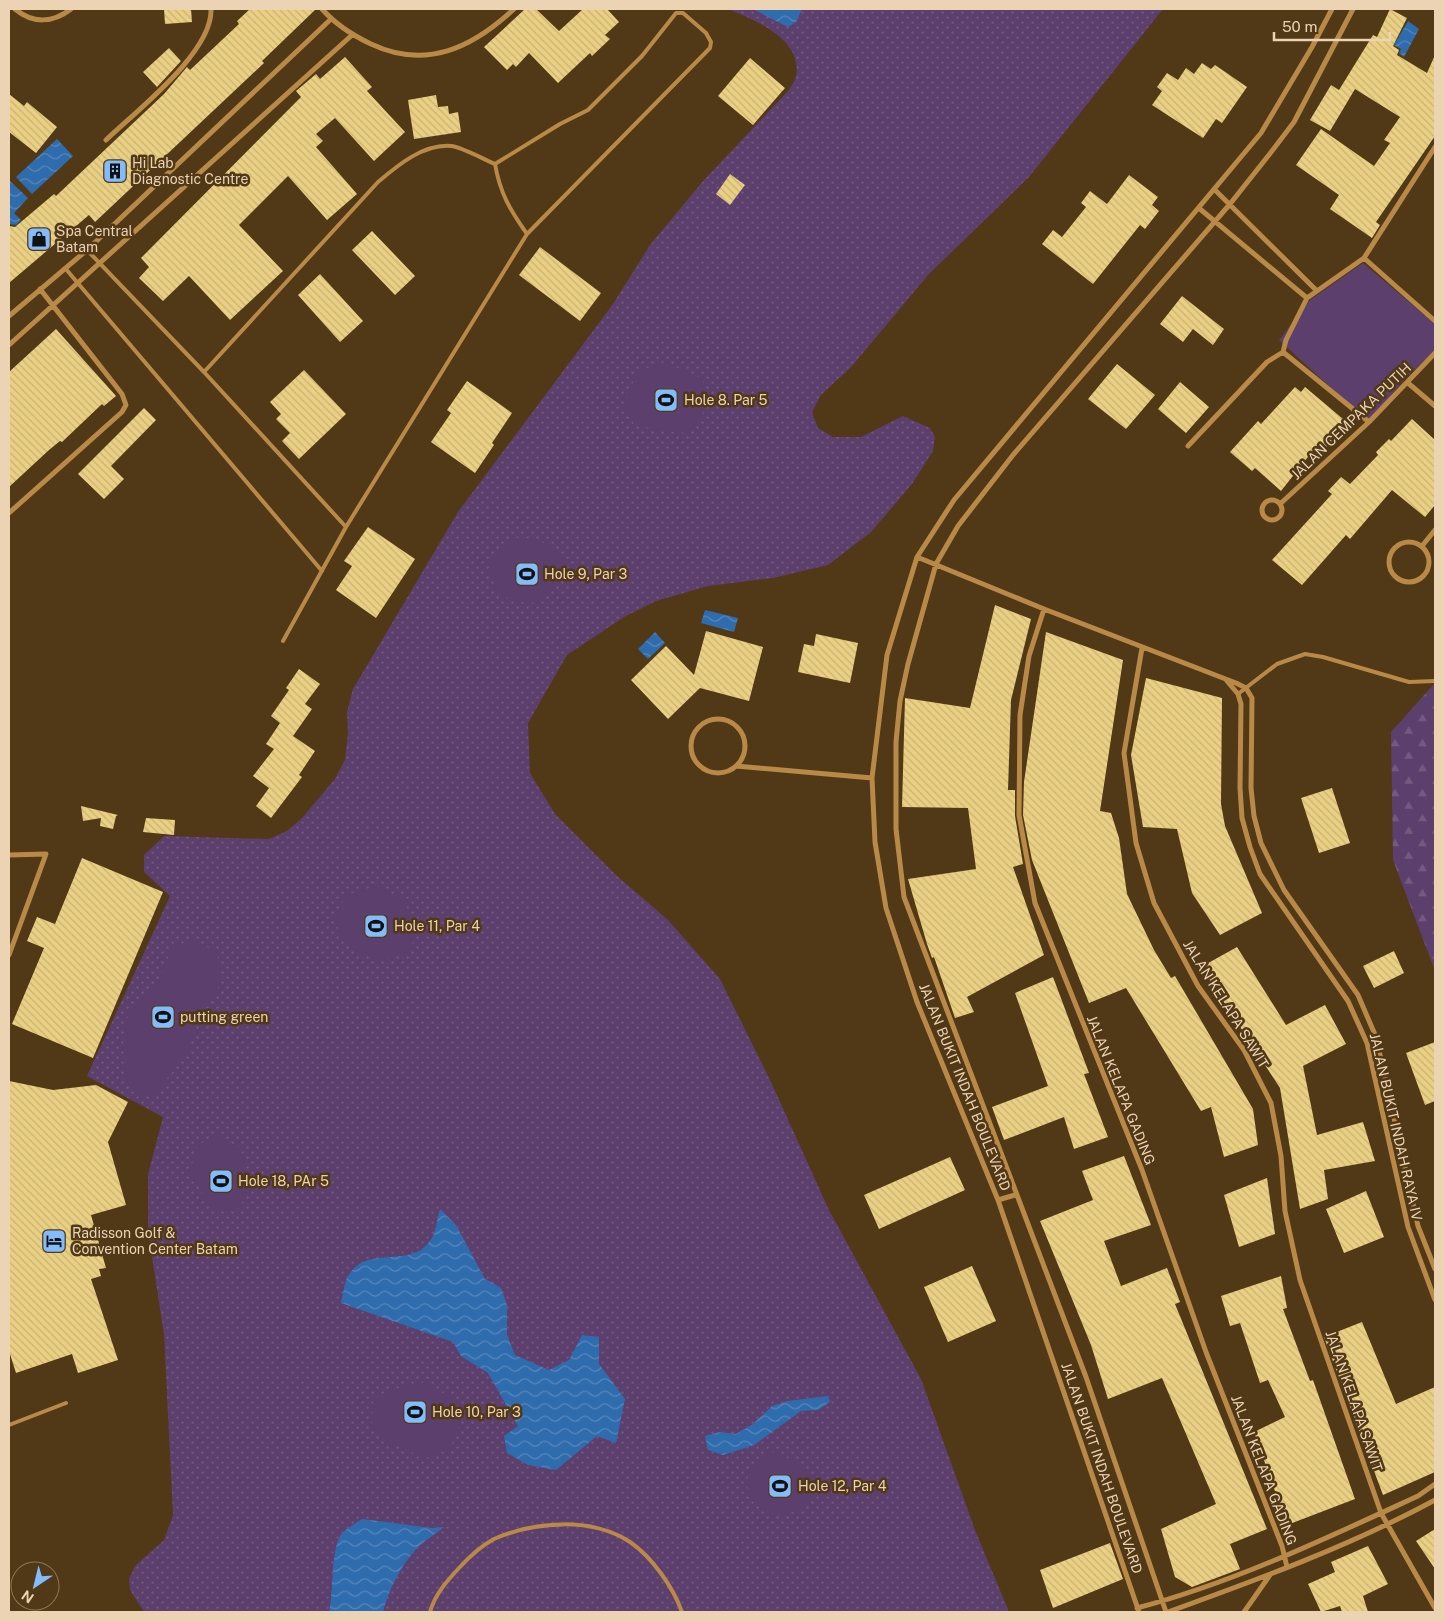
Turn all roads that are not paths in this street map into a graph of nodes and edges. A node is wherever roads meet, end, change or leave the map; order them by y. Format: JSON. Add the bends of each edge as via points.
{"nodes":[{"id":1,"x":15,"y":9,"type":"edge"},
{"id":2,"x":71,"y":9,"type":"edge"},
{"id":3,"x":210,"y":9,"type":"edge"},
{"id":4,"x":322,"y":9,"type":"edge"},
{"id":5,"x":514,"y":9,"type":"edge"},
{"id":6,"x":1332,"y":9,"type":"edge"},
{"id":7,"x":1354,"y":9,"type":"edge"},
{"id":8,"x":331,"y":19,"type":"junction"},
{"id":9,"x":352,"y":35,"type":"junction"},
{"id":10,"x":106,"y":140,"type":"dead end"},
{"id":11,"x":1435,"y":147,"type":"edge"},
{"id":12,"x":495,"y":164,"type":"junction"},
{"id":13,"x":1215,"y":190,"type":"junction"},
{"id":14,"x":1230,"y":204,"type":"junction"},
{"id":15,"x":1200,"y":209,"type":"junction"},
{"id":16,"x":1214,"y":221,"type":"junction"},
{"id":17,"x":527,"y":234,"type":"junction"},
{"id":18,"x":87,"y":250,"type":"junction"},
{"id":19,"x":1364,"y":258,"type":"junction"},
{"id":20,"x":100,"y":262,"type":"junction"},
{"id":21,"x":65,"y":268,"type":"junction"},
{"id":22,"x":78,"y":282,"type":"junction"},
{"id":23,"x":40,"y":289,"type":"junction"},
{"id":24,"x":1316,"y":290,"type":"junction"},
{"id":25,"x":1307,"y":298,"type":"junction"},
{"id":26,"x":53,"y":305,"type":"junction"},
{"id":27,"x":9,"y":316,"type":"edge"},
{"id":28,"x":1435,"y":321,"type":"edge"},
{"id":29,"x":9,"y":346,"type":"edge"},
{"id":30,"x":1283,"y":352,"type":"junction"},
{"id":31,"x":1435,"y":353,"type":"edge"},
{"id":32,"x":204,"y":372,"type":"junction"},
{"id":33,"x":1408,"y":383,"type":"junction"},
{"id":34,"x":1435,"y":406,"type":"edge"},
{"id":35,"x":1369,"y":422,"type":"junction"},
{"id":36,"x":1188,"y":446,"type":"dead end"},
{"id":37,"x":1280,"y":504,"type":"junction"},
{"id":38,"x":9,"y":513,"type":"edge"},
{"id":39,"x":346,"y":527,"type":"junction"},
{"id":40,"x":1435,"y":530,"type":"edge"},
{"id":41,"x":1422,"y":546,"type":"junction"},
{"id":42,"x":917,"y":557,"type":"junction"},
{"id":43,"x":936,"y":564,"type":"junction"},
{"id":44,"x":322,"y":570,"type":"junction"},
{"id":45,"x":1044,"y":609,"type":"junction"},
{"id":46,"x":283,"y":641,"type":"dead end"},
{"id":47,"x":1142,"y":648,"type":"junction"},
{"id":48,"x":1226,"y":680,"type":"junction"},
{"id":49,"x":1435,"y":681,"type":"edge"},
{"id":50,"x":1246,"y":688,"type":"junction"},
{"id":51,"x":1238,"y":694,"type":"junction"},
{"id":52,"x":736,"y":766,"type":"junction"},
{"id":53,"x":872,"y":778,"type":"junction"},
{"id":54,"x":9,"y":855,"type":"edge"},
{"id":55,"x":9,"y":956,"type":"edge"},
{"id":56,"x":1015,"y":1195,"type":"junction"},
{"id":57,"x":998,"y":1200,"type":"junction"},
{"id":58,"x":1435,"y":1269,"type":"edge"},
{"id":59,"x":1435,"y":1300,"type":"edge"},
{"id":60,"x":66,"y":1403,"type":"dead end"},
{"id":61,"x":9,"y":1425,"type":"edge"},
{"id":62,"x":1435,"y":1484,"type":"edge"},
{"id":63,"x":1435,"y":1500,"type":"edge"},
{"id":64,"x":1381,"y":1513,"type":"junction"},
{"id":65,"x":1387,"y":1526,"type":"junction"},
{"id":66,"x":1285,"y":1556,"type":"junction"},
{"id":67,"x":1288,"y":1567,"type":"junction"},
{"id":68,"x":1270,"y":1575,"type":"junction"},
{"id":69,"x":1162,"y":1602,"type":"junction"},
{"id":70,"x":1435,"y":1608,"type":"edge"},
{"id":71,"x":1138,"y":1610,"type":"edge"},
{"id":72,"x":430,"y":1612,"type":"edge"},
{"id":73,"x":682,"y":1612,"type":"edge"},
{"id":74,"x":1167,"y":1612,"type":"edge"},
{"id":75,"x":1244,"y":1612,"type":"edge"}],
"edges":[{"from":1,"to":2,"type":"street","via":[[27,18],[40,20],[63,16]]},
{"from":3,"to":10,"type":"street","via":[[207,31],[192,57]]},
{"from":4,"to":8,"type":"street"},
{"from":5,"to":9,"type":"street","via":[[480,36],[432,56],[391,53]]},
{"from":6,"to":13,"type":"street","name":"JALAN BUKIT INDAH BOULEVARD","via":[[1261,134]]},
{"from":7,"to":14,"type":"street","via":[[1294,122]]},
{"from":8,"to":9,"type":"street"},
{"from":8,"to":18,"type":"street"},
{"from":9,"to":20,"type":"street"},
{"from":11,"to":19,"type":"street"},
{"from":12,"to":17,"type":"lane","via":[[499,187]]},
{"from":12,"to":17,"type":"lane","via":[[588,110],[642,56],[676,13],[683,13],[706,33],[711,42],[710,48]]},
{"from":12,"to":32,"type":"lane","via":[[452,146],[414,155],[399,164],[378,182]]},
{"from":13,"to":14,"type":"street"},
{"from":13,"to":15,"type":"street","name":"JALAN BUKIT INDAH BOULEVARD"},
{"from":14,"to":16,"type":"street"},
{"from":14,"to":24,"type":"street"},
{"from":15,"to":16,"type":"street"},
{"from":15,"to":42,"type":"street","name":"JALAN BUKIT INDAH BOULEVARD","via":[[954,500]]},
{"from":16,"to":25,"type":"street"},
{"from":16,"to":43,"type":"street","via":[[1013,455],[958,526]]},
{"from":17,"to":39,"type":"lane"},
{"from":18,"to":20,"type":"lane"},
{"from":18,"to":21,"type":"street"},
{"from":19,"to":24,"type":"street"},
{"from":19,"to":28,"type":"street"},
{"from":20,"to":22,"type":"street"},
{"from":20,"to":32,"type":"lane"},
{"from":21,"to":22,"type":"lane"},
{"from":21,"to":23,"type":"street"},
{"from":22,"to":26,"type":"street"},
{"from":22,"to":44,"type":"lane"},
{"from":23,"to":26,"type":"street"},
{"from":23,"to":27,"type":"street"},
{"from":24,"to":25,"type":"street"},
{"from":25,"to":30,"type":"street"},
{"from":26,"to":29,"type":"street"},
{"from":26,"to":38,"type":"street","via":[[122,394],[126,405]]},
{"from":30,"to":35,"type":"street"},
{"from":30,"to":36,"type":"street","via":[[1267,362]]},
{"from":31,"to":33,"type":"street","name":"JALAN CEMPAKA PUTIH"},
{"from":32,"to":39,"type":"lane"},
{"from":33,"to":34,"type":"street"},
{"from":33,"to":35,"type":"street","name":"JALAN CEMPAKA PUTIH"},
{"from":35,"to":37,"type":"street","name":"JALAN CEMPAKA PUTIH"},
{"from":37,"to":37,"type":"street","via":[[1275,500],[1266,502],[1262,506],[1264,516],[1276,520],[1282,511]]},
{"from":39,"to":44,"type":"lane"},
{"from":40,"to":41,"type":"street"},
{"from":41,"to":41,"type":"street","via":[[1409,542],[1392,551],[1389,563],[1399,580],[1412,582],[1424,576],[1429,557]]},
{"from":42,"to":43,"type":"street"},
{"from":42,"to":53,"type":"street","name":"JALAN BUKIT INDAH BOULEVARD","via":[[887,655]]},
{"from":43,"to":45,"type":"street"},
{"from":43,"to":56,"type":"street","via":[[908,664],[896,742],[896,828],[904,897]]},
{"from":44,"to":46,"type":"lane"},
{"from":45,"to":47,"type":"street"},
{"from":45,"to":66,"type":"street","name":"JALAN KELAPA GADING","via":[[1029,656],[1020,715],[1019,814],[1035,903],[1142,1170],[1206,1352]]},
{"from":47,"to":48,"type":"street"},
{"from":47,"to":64,"type":"street","name":"JALAN KELAPA SAWIT","via":[[1124,753],[1136,842],[1158,911],[1198,986],[1244,1050],[1271,1103],[1285,1211],[1300,1280]]},
{"from":48,"to":50,"type":"street"},
{"from":48,"to":51,"type":"street"},
{"from":49,"to":50,"type":"lane","via":[[1409,682],[1305,654],[1277,664]]},
{"from":50,"to":51,"type":"lane"},
{"from":50,"to":58,"type":"street","name":"JALAN BUKIT INDAH RAYA IV","via":[[1252,698],[1251,788],[1261,843],[1284,890],[1358,995],[1376,1037],[1418,1226]]},
{"from":51,"to":59,"type":"street","name":"JALAN BUKIT INDAH RAYA IV","via":[[1241,704],[1242,818],[1250,847],[1260,874],[1348,1001],[1367,1043],[1408,1228]]},
{"from":52,"to":52,"type":"street","via":[[723,773],[699,766],[691,751],[691,743],[699,727],[715,719],[733,724],[739,730],[745,748]]},
{"from":52,"to":53,"type":"street"},
{"from":53,"to":57,"type":"street","name":"JALAN BUKIT INDAH BOULEVARD","via":[[874,842],[886,908],[918,1002]]},
{"from":54,"to":55,"type":"street","via":[[46,854]]},
{"from":56,"to":57,"type":"street"},
{"from":56,"to":69,"type":"street","via":[[1086,1377]]},
{"from":57,"to":71,"type":"street","name":"JALAN BUKIT INDAH BOULEVARD"},
{"from":60,"to":61,"type":"lane"},
{"from":62,"to":64,"type":"street","via":[[1418,1496]]},
{"from":63,"to":65,"type":"street"},
{"from":64,"to":65,"type":"street","name":"JALAN KELAPA SAWIT"},
{"from":64,"to":66,"type":"street"},
{"from":65,"to":67,"type":"street"},
{"from":65,"to":70,"type":"street","name":"JALAN KELAPA SAWIT"},
{"from":66,"to":67,"type":"street","name":"JALAN KELAPA GADING"},
{"from":66,"to":69,"type":"street"},
{"from":67,"to":68,"type":"street"},
{"from":68,"to":74,"type":"street"},
{"from":68,"to":75,"type":"street"},
{"from":69,"to":71,"type":"street"},
{"from":69,"to":74,"type":"street"},
{"from":72,"to":73,"type":"lane","via":[[444,1584],[473,1554],[493,1540],[546,1524],[596,1528],[631,1543],[651,1560]]}]}
